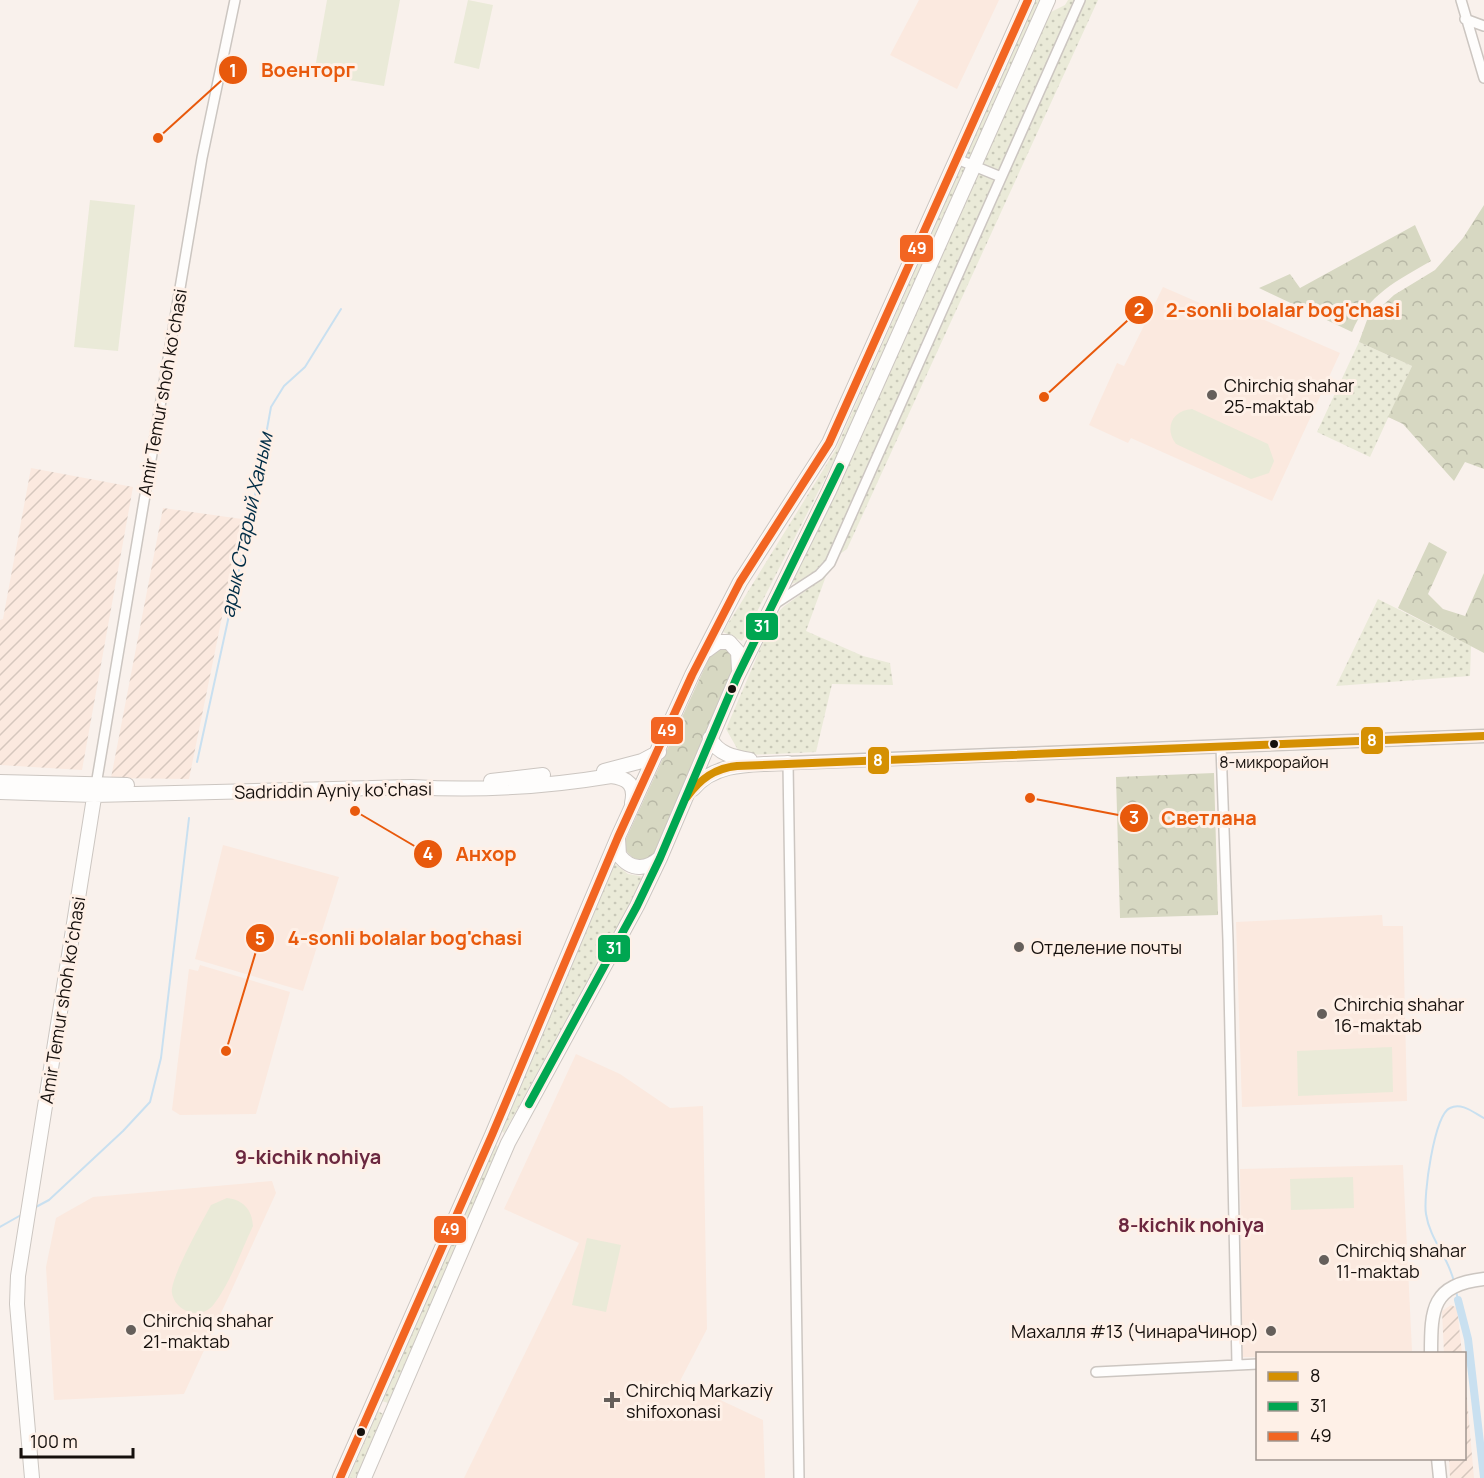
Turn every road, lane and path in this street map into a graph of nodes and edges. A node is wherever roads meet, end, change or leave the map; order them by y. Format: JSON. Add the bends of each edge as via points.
{"nodes":[{"id":1,"x":235,"y":0,"type":"edge"},
{"id":2,"x":1028,"y":0,"type":"edge"},
{"id":3,"x":1048,"y":0,"type":"edge"},
{"id":4,"x":1080,"y":0,"type":"edge"},
{"id":5,"x":1461,"y":0,"type":"edge"},
{"id":6,"x":1465,"y":19,"type":"junction"},
{"id":7,"x":1484,"y":26,"type":"edge"},
{"id":8,"x":1484,"y":78,"type":"edge"},
{"id":9,"x":957,"y":159,"type":"junction"},
{"id":10,"x":974,"y":167,"type":"junction"},
{"id":11,"x":1001,"y":177,"type":"junction"},
{"id":12,"x":771,"y":607,"type":"junction"},
{"id":13,"x":700,"y":659,"type":"junction"},
{"id":14,"x":737,"y":677,"type":"junction"},
{"id":15,"x":1484,"y":736,"type":"edge"},
{"id":16,"x":710,"y":738,"type":"junction"},
{"id":17,"x":1221,"y":747,"type":"junction"},
{"id":18,"x":659,"y":752,"type":"junction"},
{"id":19,"x":788,"y":763,"type":"junction"},
{"id":20,"x":0,"y":782,"type":"edge"},
{"id":21,"x":95,"y":790,"type":"junction"},
{"id":22,"x":0,"y":792,"type":"edge"},
{"id":23,"x":686,"y":798,"type":"junction"},
{"id":24,"x":629,"y":814,"type":"junction"},
{"id":25,"x":618,"y":837,"type":"junction"},
{"id":26,"x":660,"y":858,"type":"junction"},
{"id":27,"x":492,"y":1135,"type":"junction"},
{"id":28,"x":508,"y":1143,"type":"junction"},
{"id":29,"x":1484,"y":1279,"type":"edge"},
{"id":30,"x":1431,"y":1352,"type":"edge"},
{"id":31,"x":1237,"y":1364,"type":"junction"},
{"id":32,"x":1256,"y":1364,"type":"edge"},
{"id":33,"x":1096,"y":1372,"type":"dead end"},
{"id":34,"x":373,"y":1403,"type":"junction"},
{"id":35,"x":392,"y":1412,"type":"junction"},
{"id":36,"x":1438,"y":1460,"type":"edge"},
{"id":37,"x":32,"y":1478,"type":"edge"},
{"id":38,"x":340,"y":1478,"type":"edge"},
{"id":39,"x":364,"y":1478,"type":"edge"},
{"id":40,"x":799,"y":1478,"type":"edge"},
{"id":41,"x":1440,"y":1478,"type":"edge"}],
"edges":[{"from":1,"to":21,"type":"street","name":"Amir Temur shoh ko‘chasi","via":[[202,158]]},
{"from":2,"to":9,"type":"main road"},
{"from":3,"to":10,"type":"main road"},
{"from":4,"to":11,"type":"street"},
{"from":5,"to":6,"type":"street"},
{"from":6,"to":7,"type":"street"},
{"from":6,"to":8,"type":"street"},
{"from":9,"to":10,"type":"street"},
{"from":9,"to":13,"type":"main road","via":[[829,443],[740,582]]},
{"from":10,"to":11,"type":"street"},
{"from":10,"to":12,"type":"main road","via":[[829,491]]},
{"from":11,"to":12,"type":"street","via":[[830,563],[819,575]]},
{"from":12,"to":14,"type":"main road"},
{"from":13,"to":14,"type":"main road","via":[[715,644],[729,642],[739,656]]},
{"from":13,"to":18,"type":"main road"},
{"from":14,"to":16,"type":"main road"},
{"from":15,"to":17,"type":"street"},
{"from":16,"to":19,"type":"main road","via":[[720,750],[736,758]]},
{"from":16,"to":23,"type":"main road"},
{"from":17,"to":19,"type":"street"},
{"from":17,"to":31,"type":"street"},
{"from":18,"to":21,"type":"main road","name":"Sadriddin Ayniy ko‘chasi","via":[[608,770],[486,782],[412,780]]},
{"from":18,"to":24,"type":"main road"},
{"from":19,"to":23,"type":"main road","via":[[721,769],[698,782]]},
{"from":19,"to":40,"type":"street"},
{"from":20,"to":21,"type":"main road","name":"Sadriddin Ayniy ko‘chasi"},
{"from":21,"to":22,"type":"main road","name":"Sadriddin Ayniy ko‘chasi"},
{"from":21,"to":24,"type":"main road","name":"Sadriddin Ayniy ko‘chasi","via":[[468,790],[611,776],[627,779],[632,785]]},
{"from":21,"to":37,"type":"main road","name":"Amir Temur shoh ko‘chasi","via":[[19,1268],[17,1304]]},
{"from":23,"to":26,"type":"main road"},
{"from":24,"to":25,"type":"main road"},
{"from":25,"to":26,"type":"main road","via":[[619,855],[632,866],[647,867]]},
{"from":25,"to":27,"type":"main road"},
{"from":26,"to":28,"type":"main road"},
{"from":27,"to":28,"type":"main road"},
{"from":27,"to":34,"type":"main road"},
{"from":28,"to":35,"type":"main road"},
{"from":29,"to":30,"type":"street","via":[[1466,1282],[1440,1297],[1432,1312]]},
{"from":31,"to":32,"type":"street"},
{"from":31,"to":33,"type":"street"},
{"from":34,"to":35,"type":"main road"},
{"from":34,"to":38,"type":"main road"},
{"from":35,"to":39,"type":"main road"},
{"from":36,"to":41,"type":"street"}]}
